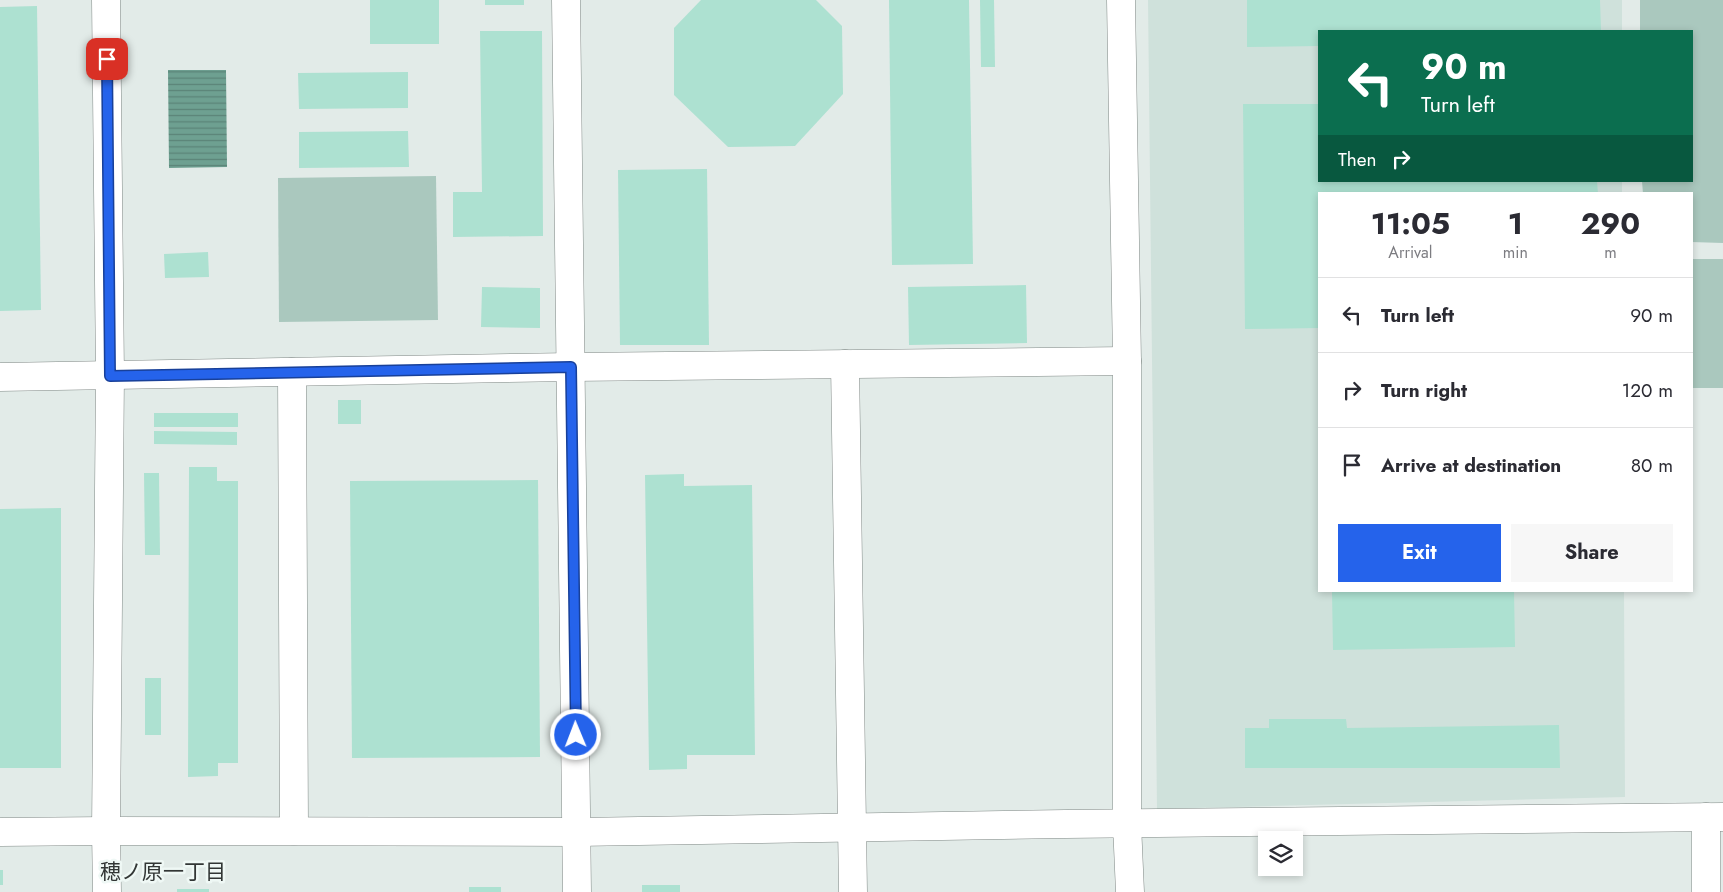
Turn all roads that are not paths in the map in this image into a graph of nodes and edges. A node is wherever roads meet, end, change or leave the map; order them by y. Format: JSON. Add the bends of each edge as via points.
{"nodes":[{"id":1,"x":106,"y":0,"type":"edge"},
{"id":2,"x":566,"y":0,"type":"edge"},
{"id":3,"x":1121,"y":0,"type":"edge"},
{"id":4,"x":1127,"y":361,"type":"junction"},
{"id":5,"x":845,"y":364,"type":"junction"},
{"id":6,"x":571,"y":367,"type":"junction"},
{"id":7,"x":292,"y":372,"type":"junction"},
{"id":8,"x":110,"y":376,"type":"junction"},
{"id":9,"x":0,"y":377,"type":"edge"},
{"id":10,"x":1715,"y":817,"type":"edge"},
{"id":11,"x":1127,"y":824,"type":"junction"},
{"id":12,"x":852,"y":828,"type":"junction"},
{"id":13,"x":106,"y":831,"type":"junction"},
{"id":14,"x":294,"y":831,"type":"junction"},
{"id":15,"x":0,"y":832,"type":"edge"},
{"id":16,"x":577,"y":832,"type":"junction"},
{"id":17,"x":107,"y":892,"type":"edge"},
{"id":18,"x":577,"y":892,"type":"edge"},
{"id":19,"x":853,"y":892,"type":"edge"},
{"id":20,"x":1130,"y":892,"type":"edge"},
{"id":21,"x":1706,"y":892,"type":"edge"}],
"edges":[{"from":1,"to":8,"type":"street"},
{"from":2,"to":6,"type":"street"},
{"from":3,"to":4,"type":"street"},
{"from":4,"to":5,"type":"street"},
{"from":4,"to":11,"type":"street"},
{"from":5,"to":6,"type":"street"},
{"from":5,"to":12,"type":"street"},
{"from":6,"to":7,"type":"street"},
{"from":6,"to":16,"type":"street"},
{"from":7,"to":8,"type":"street"},
{"from":7,"to":14,"type":"street"},
{"from":8,"to":9,"type":"street"},
{"from":8,"to":13,"type":"street"},
{"from":10,"to":11,"type":"street"},
{"from":10,"to":21,"type":"street"},
{"from":11,"to":12,"type":"street"},
{"from":11,"to":20,"type":"street"},
{"from":12,"to":16,"type":"street"},
{"from":12,"to":19,"type":"street"},
{"from":13,"to":14,"type":"street"},
{"from":13,"to":15,"type":"street"},
{"from":13,"to":17,"type":"street"},
{"from":14,"to":16,"type":"street"},
{"from":16,"to":18,"type":"street"}]}
